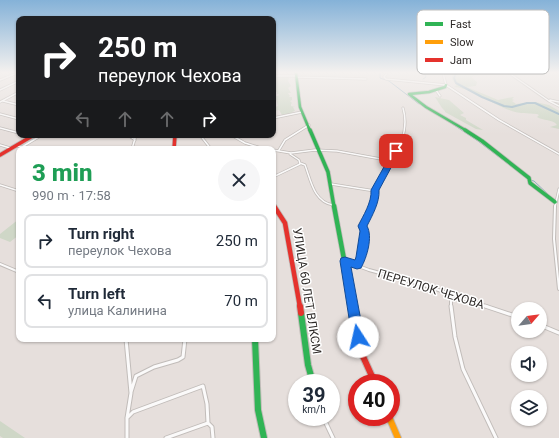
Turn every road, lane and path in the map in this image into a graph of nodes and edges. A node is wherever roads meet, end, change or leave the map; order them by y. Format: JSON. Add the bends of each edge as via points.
{"nodes":[{"id":1,"x":298,"y":93,"type":"edge"},
{"id":2,"x":413,"y":93,"type":"edge"},
{"id":3,"x":438,"y":93,"type":"edge"},
{"id":4,"x":458,"y":93,"type":"edge"},
{"id":5,"x":539,"y":93,"type":"edge"},
{"id":6,"x":16,"y":94,"type":"edge"},
{"id":7,"x":440,"y":96,"type":"dead end"},
{"id":8,"x":548,"y":100,"type":"junction"},
{"id":9,"x":1,"y":101,"type":"edge"},
{"id":10,"x":559,"y":102,"type":"edge"},
{"id":11,"x":16,"y":104,"type":"edge"},
{"id":12,"x":559,"y":106,"type":"edge"},
{"id":13,"x":403,"y":108,"type":"dead end"},
{"id":14,"x":302,"y":112,"type":"junction"},
{"id":15,"x":0,"y":114,"type":"edge"},
{"id":16,"x":276,"y":116,"type":"edge"},
{"id":17,"x":16,"y":118,"type":"edge"},
{"id":18,"x":309,"y":125,"type":"junction"},
{"id":19,"x":0,"y":128,"type":"edge"},
{"id":20,"x":16,"y":132,"type":"edge"},
{"id":21,"x":29,"y":138,"type":"edge"},
{"id":22,"x":37,"y":138,"type":"edge"},
{"id":23,"x":132,"y":138,"type":"edge"},
{"id":24,"x":202,"y":138,"type":"edge"},
{"id":25,"x":236,"y":138,"type":"edge"},
{"id":26,"x":135,"y":140,"type":"joint"},
{"id":27,"x":0,"y":145,"type":"edge"},
{"id":28,"x":16,"y":145,"type":"junction"},
{"id":29,"x":19,"y":146,"type":"edge"},
{"id":30,"x":24,"y":146,"type":"edge"},
{"id":31,"x":133,"y":146,"type":"edge"},
{"id":32,"x":209,"y":146,"type":"edge"},
{"id":33,"x":254,"y":146,"type":"edge"},
{"id":34,"x":11,"y":148,"type":"junction"},
{"id":35,"x":278,"y":150,"type":"joint"},
{"id":36,"x":320,"y":150,"type":"junction"},
{"id":37,"x":288,"y":153,"type":"junction"},
{"id":38,"x":559,"y":154,"type":"edge"},
{"id":39,"x":0,"y":155,"type":"edge"},
{"id":40,"x":392,"y":161,"type":"junction"},
{"id":41,"x":300,"y":163,"type":"junction"},
{"id":42,"x":276,"y":175,"type":"edge"},
{"id":43,"x":331,"y":184,"type":"junction"},
{"id":44,"x":0,"y":185,"type":"edge"},
{"id":45,"x":559,"y":189,"type":"edge"},
{"id":46,"x":16,"y":190,"type":"edge"},
{"id":47,"x":375,"y":190,"type":"junction"},
{"id":48,"x":555,"y":202,"type":"junction"},
{"id":49,"x":335,"y":206,"type":"junction"},
{"id":50,"x":276,"y":210,"type":"edge"},
{"id":51,"x":345,"y":261,"type":"junction"},
{"id":52,"x":2,"y":264,"type":"edge"},
{"id":53,"x":357,"y":265,"type":"junction"},
{"id":54,"x":16,"y":271,"type":"edge"},
{"id":55,"x":559,"y":278,"type":"edge"},
{"id":56,"x":559,"y":289,"type":"edge"},
{"id":57,"x":451,"y":294,"type":"junction"},
{"id":58,"x":511,"y":315,"type":"edge"},
{"id":59,"x":547,"y":328,"type":"edge"},
{"id":60,"x":559,"y":333,"type":"edge"},
{"id":61,"x":126,"y":342,"type":"edge"},
{"id":62,"x":185,"y":342,"type":"edge"},
{"id":63,"x":255,"y":342,"type":"edge"},
{"id":64,"x":310,"y":374,"type":"edge"},
{"id":65,"x":371,"y":374,"type":"edge"},
{"id":66,"x":131,"y":393,"type":"junction"},
{"id":67,"x":128,"y":418,"type":"junction"},
{"id":68,"x":208,"y":423,"type":"junction"},
{"id":69,"x":327,"y":426,"type":"edge"},
{"id":70,"x":393,"y":426,"type":"edge"},
{"id":71,"x":127,"y":438,"type":"edge"},
{"id":72,"x":166,"y":438,"type":"edge"},
{"id":73,"x":213,"y":438,"type":"edge"},
{"id":74,"x":264,"y":438,"type":"edge"},
{"id":75,"x":333,"y":438,"type":"edge"},
{"id":76,"x":398,"y":438,"type":"edge"},
{"id":77,"x":496,"y":438,"type":"edge"}],
"edges":[{"from":1,"to":14,"type":"street"},
{"from":2,"to":48,"type":"street","via":[[409,94],[486,144]]},
{"from":3,"to":7,"type":"street"},
{"from":4,"to":38,"type":"street"},
{"from":5,"to":8,"type":"street"},
{"from":6,"to":9,"type":"street"},
{"from":8,"to":10,"type":"street"},
{"from":8,"to":12,"type":"street"},
{"from":9,"to":11,"type":"street"},
{"from":13,"to":40,"type":"street","via":[[406,118],[404,135]]},
{"from":14,"to":16,"type":"street"},
{"from":14,"to":18,"type":"street"},
{"from":15,"to":17,"type":"street"},
{"from":18,"to":35,"type":"street","via":[[285,140]]},
{"from":18,"to":36,"type":"street"},
{"from":19,"to":20,"type":"street"},
{"from":21,"to":28,"type":"street"},
{"from":22,"to":30,"type":"street"},
{"from":23,"to":26,"type":"street"},
{"from":24,"to":32,"type":"street"},
{"from":25,"to":33,"type":"street"},
{"from":26,"to":31,"type":"street"},
{"from":27,"to":34,"type":"street"},
{"from":28,"to":29,"type":"street"},
{"from":28,"to":34,"type":"street"},
{"from":34,"to":39,"type":"street"},
{"from":35,"to":37,"type":"street"},
{"from":36,"to":37,"type":"street"},
{"from":36,"to":40,"type":"street","via":[[354,153]]},
{"from":36,"to":43,"type":"street"},
{"from":37,"to":41,"type":"street"},
{"from":40,"to":47,"type":"street"},
{"from":41,"to":42,"type":"street"},
{"from":41,"to":49,"type":"street","via":[[305,165],[318,198],[325,204]]},
{"from":43,"to":47,"type":"street"},
{"from":43,"to":49,"type":"street"},
{"from":44,"to":46,"type":"street"},
{"from":45,"to":48,"type":"street"},
{"from":47,"to":53,"type":"street","via":[[376,195],[362,226],[365,231],[361,257]]},
{"from":48,"to":55,"type":"street","via":[[556,264]]},
{"from":49,"to":51,"type":"street"},
{"from":50,"to":64,"type":"street","name":"УЛИЦА 60 ЛЕТ ВЛКСМ","via":[[285,223]]},
{"from":51,"to":53,"type":"street","name":"ПЕРЕУЛОК ЧЕХОВА"},
{"from":51,"to":65,"type":"street","via":[[361,352]]},
{"from":52,"to":54,"type":"street"},
{"from":53,"to":57,"type":"street","name":"ПЕРЕУЛОК ЧЕХОВА"},
{"from":55,"to":56,"type":"street"},
{"from":57,"to":58,"type":"street","name":"ПЕРЕУЛОК ЧЕХОВА"},
{"from":57,"to":77,"type":"street","via":[[454,332],[461,362],[467,380]]},
{"from":59,"to":60,"type":"street"},
{"from":61,"to":66,"type":"street"},
{"from":62,"to":66,"type":"street","via":[[183,357],[136,376]]},
{"from":63,"to":74,"type":"street","via":[[258,410]]},
{"from":66,"to":67,"type":"street"},
{"from":67,"to":68,"type":"street","via":[[133,412],[203,386]]},
{"from":67,"to":71,"type":"street"},
{"from":68,"to":72,"type":"street"},
{"from":68,"to":73,"type":"street","via":[[212,427]]},
{"from":69,"to":75,"type":"street"},
{"from":70,"to":76,"type":"street"}]}
